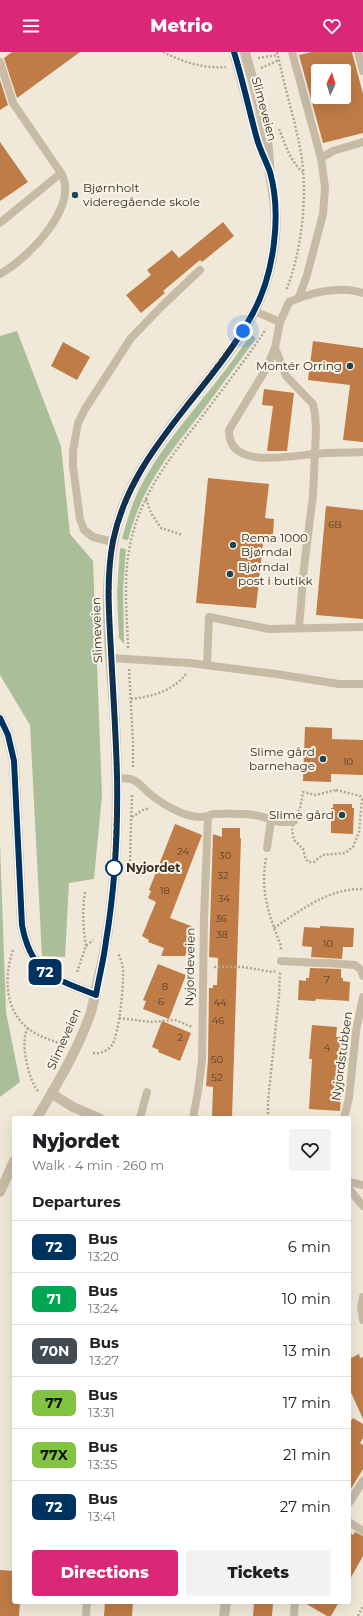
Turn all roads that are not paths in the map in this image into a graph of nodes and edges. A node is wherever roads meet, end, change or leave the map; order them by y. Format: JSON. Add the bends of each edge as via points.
{"nodes":[{"id":1,"x":234,"y":52,"type":"edge"},
{"id":2,"x":245,"y":52,"type":"edge"},
{"id":3,"x":292,"y":52,"type":"edge"},
{"id":4,"x":358,"y":52,"type":"edge"},
{"id":5,"x":0,"y":62,"type":"edge"},
{"id":6,"x":363,"y":71,"type":"edge"},
{"id":7,"x":363,"y":142,"type":"edge"},
{"id":8,"x":321,"y":158,"type":"junction"},
{"id":9,"x":61,"y":173,"type":"junction"},
{"id":10,"x":270,"y":173,"type":"junction"},
{"id":11,"x":0,"y":223,"type":"edge"},
{"id":12,"x":200,"y":270,"type":"dead end"},
{"id":13,"x":0,"y":274,"type":"edge"},
{"id":14,"x":363,"y":293,"type":"edge"},
{"id":15,"x":299,"y":297,"type":"junction"},
{"id":16,"x":254,"y":311,"type":"junction"},
{"id":17,"x":276,"y":320,"type":"junction"},
{"id":18,"x":275,"y":348,"type":"junction"},
{"id":19,"x":363,"y":452,"type":"edge"},
{"id":20,"x":314,"y":454,"type":"junction"},
{"id":21,"x":113,"y":542,"type":"junction"},
{"id":22,"x":363,"y":627,"type":"edge"},
{"id":23,"x":299,"y":628,"type":"junction"},
{"id":24,"x":111,"y":658,"type":"junction"},
{"id":25,"x":207,"y":664,"type":"junction"},
{"id":26,"x":363,"y":684,"type":"edge"},
{"id":27,"x":0,"y":718,"type":"edge"},
{"id":28,"x":117,"y":778,"type":"junction"},
{"id":29,"x":208,"y":817,"type":"junction"},
{"id":30,"x":271,"y":820,"type":"junction"},
{"id":31,"x":294,"y":821,"type":"road end"},
{"id":32,"x":267,"y":848,"type":"road end"},
{"id":33,"x":281,"y":961,"type":"road end"},
{"id":34,"x":363,"y":976,"type":"edge"},
{"id":35,"x":96,"y":995,"type":"junction"},
{"id":36,"x":363,"y":997,"type":"edge"},
{"id":37,"x":147,"y":1092,"type":"dead end"},
{"id":38,"x":50,"y":1096,"type":"junction"},
{"id":39,"x":38,"y":1116,"type":"edge"},
{"id":40,"x":92,"y":1116,"type":"edge"},
{"id":41,"x":141,"y":1116,"type":"edge"},
{"id":42,"x":193,"y":1116,"type":"edge"},
{"id":43,"x":344,"y":1116,"type":"edge"},
{"id":44,"x":12,"y":1165,"type":"edge"},
{"id":45,"x":351,"y":1182,"type":"edge"},
{"id":46,"x":363,"y":1185,"type":"edge"},
{"id":47,"x":351,"y":1191,"type":"edge"},
{"id":48,"x":0,"y":1192,"type":"edge"},
{"id":49,"x":363,"y":1206,"type":"edge"},
{"id":50,"x":363,"y":1297,"type":"edge"},
{"id":51,"x":363,"y":1320,"type":"edge"},
{"id":52,"x":363,"y":1480,"type":"edge"},
{"id":53,"x":351,"y":1500,"type":"edge"},
{"id":54,"x":351,"y":1523,"type":"edge"},
{"id":55,"x":363,"y":1530,"type":"edge"},
{"id":56,"x":87,"y":1604,"type":"edge"},
{"id":57,"x":226,"y":1604,"type":"edge"},
{"id":58,"x":295,"y":1604,"type":"edge"},
{"id":59,"x":86,"y":1616,"type":"edge"},
{"id":60,"x":224,"y":1616,"type":"edge"},
{"id":61,"x":294,"y":1616,"type":"edge"}],
"edges":[{"from":1,"to":10,"type":"street","name":"Slimeveien","via":[[258,141]]},
{"from":2,"to":10,"type":"street","name":"Slimeveien","via":[[267,137]]},
{"from":3,"to":8,"type":"lane"},
{"from":4,"to":6,"type":"lane"},
{"from":5,"to":9,"type":"lane","via":[[12,103]]},
{"from":7,"to":8,"type":"lane","via":[[333,151]]},
{"from":8,"to":15,"type":"lane","via":[[325,187],[323,214]]},
{"from":9,"to":11,"type":"lane"},
{"from":9,"to":13,"type":"lane","via":[[65,183],[63,201],[48,231],[19,261]]},
{"from":10,"to":16,"type":"street","name":"Slimeveien","via":[[275,208],[273,246],[263,290]]},
{"from":12,"to":21,"type":"lane","via":[[131,338],[78,423],[73,467],[80,519],[84,530],[93,537]]},
{"from":14,"to":15,"type":"lane","via":[[343,289]]},
{"from":15,"to":17,"type":"lane","via":[[289,302]]},
{"from":16,"to":17,"type":"lane"},
{"from":16,"to":21,"type":"street","name":"Slimeveien","via":[[231,349],[160,441],[138,474],[123,507]]},
{"from":17,"to":18,"type":"lane"},
{"from":18,"to":20,"type":"lane","via":[[286,376],[313,404],[316,430]]},
{"from":18,"to":20,"type":"lane","via":[[266,369],[232,426],[229,438],[232,446],[247,455],[265,458]]},
{"from":19,"to":20,"type":"lane"},
{"from":20,"to":23,"type":"lane","via":[[313,495]]},
{"from":21,"to":24,"type":"street","name":"Slimeveien","via":[[109,597]]},
{"from":22,"to":23,"type":"lane"},
{"from":23,"to":25,"type":"lane","via":[[269,629],[209,617]]},
{"from":24,"to":25,"type":"lane"},
{"from":24,"to":28,"type":"street","name":"Slimeveien"},
{"from":25,"to":26,"type":"lane","via":[[339,684]]},
{"from":27,"to":35,"type":"street","via":[[8,735],[14,761],[22,925],[26,944],[35,962],[46,973]]},
{"from":28,"to":29,"type":"lane","via":[[133,780],[178,812]]},
{"from":28,"to":35,"type":"street","name":"Slimeveien","via":[[112,888],[107,938]]},
{"from":29,"to":30,"type":"lane","via":[[213,814],[256,815]]},
{"from":29,"to":42,"type":"lane","name":"Nyjordeveien","via":[[200,1078]]},
{"from":30,"to":31,"type":"lane","via":[[284,823]]},
{"from":30,"to":32,"type":"lane"},
{"from":33,"to":34,"type":"lane","via":[[355,965]]},
{"from":35,"to":38,"type":"street","name":"Slimeveien","via":[[81,1037]]},
{"from":36,"to":43,"type":"lane","name":"Nyjordstubben"},
{"from":37,"to":41,"type":"lane"},
{"from":38,"to":39,"type":"street","name":"Slimeveien"},
{"from":38,"to":40,"type":"street"},
{"from":44,"to":48,"type":"street"},
{"from":45,"to":46,"type":"lane"},
{"from":47,"to":49,"type":"lane"},
{"from":50,"to":51,"type":"lane"},
{"from":52,"to":53,"type":"lane"},
{"from":54,"to":55,"type":"lane"},
{"from":56,"to":59,"type":"lane"},
{"from":57,"to":60,"type":"street"},
{"from":58,"to":61,"type":"lane"}]}
